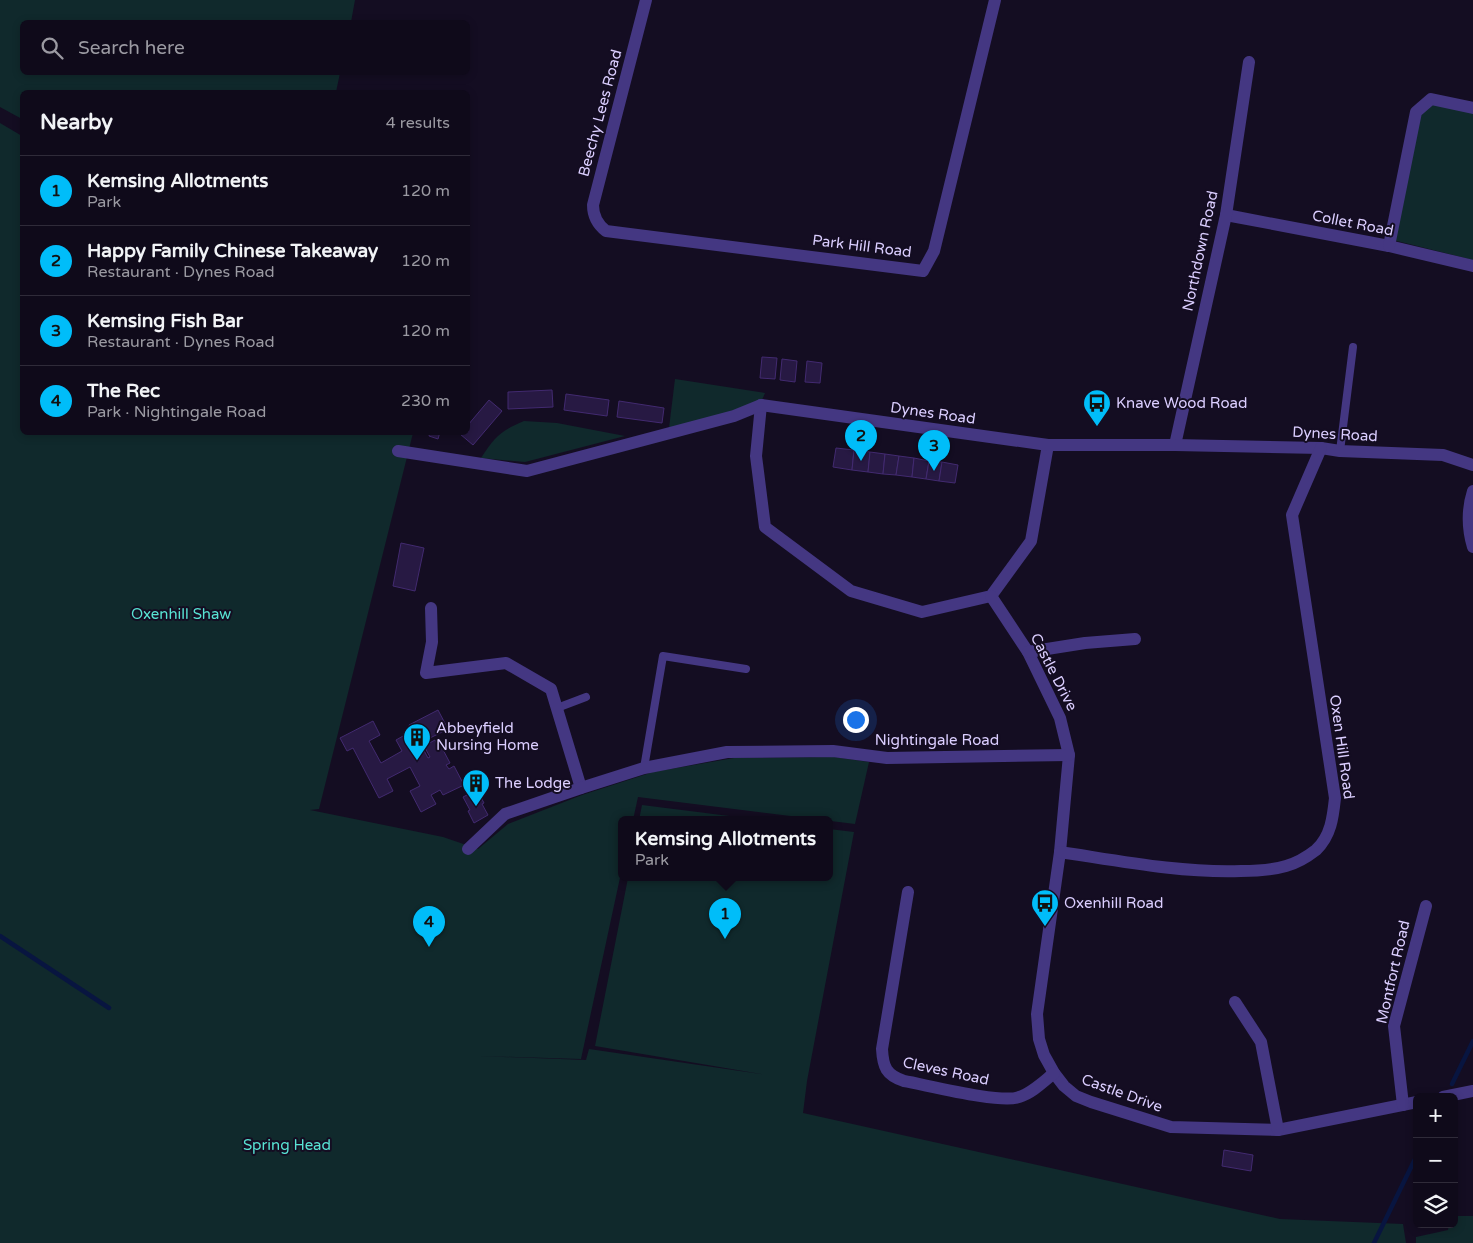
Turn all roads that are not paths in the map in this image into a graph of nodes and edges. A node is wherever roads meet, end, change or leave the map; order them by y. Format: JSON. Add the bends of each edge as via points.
{"nodes":[{"id":1,"x":646,"y":0,"type":"edge"},
{"id":2,"x":995,"y":0,"type":"edge"},
{"id":3,"x":1249,"y":62,"type":"dead end"},
{"id":4,"x":1473,"y":108,"type":"edge"},
{"id":5,"x":1226,"y":215,"type":"junction"},
{"id":6,"x":606,"y":230,"type":"joint"},
{"id":7,"x":1389,"y":246,"type":"junction"},
{"id":8,"x":1473,"y":266,"type":"edge"},
{"id":9,"x":1353,"y":347,"type":"dead end"},
{"id":10,"x":761,"y":405,"type":"junction"},
{"id":11,"x":1048,"y":445,"type":"junction"},
{"id":12,"x":1175,"y":445,"type":"junction"},
{"id":13,"x":1321,"y":448,"type":"junction"},
{"id":14,"x":398,"y":451,"type":"dead end"},
{"id":15,"x":1340,"y":451,"type":"junction"},
{"id":16,"x":1473,"y":465,"type":"edge"},
{"id":17,"x":1473,"y":491,"type":"edge"},
{"id":18,"x":1473,"y":546,"type":"edge"},
{"id":19,"x":991,"y":596,"type":"junction"},
{"id":20,"x":431,"y":608,"type":"dead end"},
{"id":21,"x":1135,"y":639,"type":"dead end"},
{"id":22,"x":1028,"y":652,"type":"junction"},
{"id":23,"x":746,"y":668,"type":"dead end"},
{"id":24,"x":586,"y":697,"type":"dead end"},
{"id":25,"x":557,"y":708,"type":"junction"},
{"id":26,"x":1069,"y":755,"type":"junction"},
{"id":27,"x":644,"y":768,"type":"junction"},
{"id":28,"x":582,"y":788,"type":"junction"},
{"id":29,"x":468,"y":849,"type":"dead end"},
{"id":30,"x":1060,"y":852,"type":"junction"},
{"id":31,"x":908,"y":892,"type":"dead end"},
{"id":32,"x":1426,"y":906,"type":"dead end"},
{"id":33,"x":1235,"y":1002,"type":"dead end"},
{"id":34,"x":1054,"y":1073,"type":"junction"},
{"id":35,"x":1473,"y":1090,"type":"edge"},
{"id":36,"x":1458,"y":1093,"type":"edge"},
{"id":37,"x":1413,"y":1103,"type":"edge"},
{"id":38,"x":1403,"y":1105,"type":"junction"},
{"id":39,"x":1278,"y":1130,"type":"junction"}],
"edges":[{"from":1,"to":6,"type":"street","name":"Beechy Lees Road","via":[[593,204],[593,214]]},
{"from":2,"to":6,"type":"street","name":"Park Hill Road","via":[[934,251],[923,271]]},
{"from":3,"to":5,"type":"street","name":"Northdown Road"},
{"from":4,"to":7,"type":"street","via":[[1431,99],[1416,112]]},
{"from":5,"to":7,"type":"street","name":"Collet Road"},
{"from":5,"to":12,"type":"street","name":"Northdown Road"},
{"from":7,"to":8,"type":"street","name":"Collet Road"},
{"from":9,"to":15,"type":"lane"},
{"from":10,"to":11,"type":"street","name":"Dynes Road"},
{"from":10,"to":14,"type":"street","via":[[734,416],[527,471]]},
{"from":10,"to":19,"type":"street","via":[[756,456],[765,527],[851,591],[922,612]]},
{"from":11,"to":12,"type":"street","name":"Dynes Road"},
{"from":11,"to":19,"type":"street","via":[[1031,541]]},
{"from":12,"to":13,"type":"street","name":"Dynes Road"},
{"from":13,"to":15,"type":"street","name":"Dynes Road"},
{"from":13,"to":30,"type":"street","name":"Oxen Hill Road","via":[[1292,515],[1335,798],[1332,826],[1326,837],[1317,849],[1295,863],[1258,871],[1169,869]]},
{"from":15,"to":16,"type":"street","name":"Dynes Road","via":[[1442,455]]},
{"from":17,"to":18,"type":"street","via":[[1468,530]]},
{"from":19,"to":22,"type":"street","name":"Castle Drive"},
{"from":20,"to":25,"type":"street","via":[[432,642],[426,673],[506,663],[551,689]]},
{"from":21,"to":22,"type":"street"},
{"from":22,"to":26,"type":"street","name":"Castle Drive","via":[[1060,718]]},
{"from":23,"to":27,"type":"lane","via":[[663,656]]},
{"from":24,"to":25,"type":"lane"},
{"from":25,"to":28,"type":"street"},
{"from":26,"to":27,"type":"street","name":"Nightingale Road","via":[[887,758],[833,750],[726,752]]},
{"from":26,"to":30,"type":"street","name":"Castle Drive"},
{"from":27,"to":28,"type":"street","name":"Nightingale Road"},
{"from":28,"to":29,"type":"street","name":"Nightingale Road","via":[[505,814]]},
{"from":30,"to":34,"type":"street","name":"Castle Drive","via":[[1037,1014],[1039,1039]]},
{"from":31,"to":34,"type":"street","name":"Cleves Road","via":[[882,1049],[886,1070],[904,1081],[1005,1099],[1018,1098]]},
{"from":32,"to":38,"type":"street","name":"Montfort Road","via":[[1394,1026]]},
{"from":33,"to":39,"type":"street","via":[[1261,1042]]},
{"from":34,"to":39,"type":"street","name":"Castle Drive","via":[[1076,1096],[1163,1125]]},
{"from":35,"to":36,"type":"street"},
{"from":37,"to":38,"type":"street","name":"Castle Drive"},
{"from":38,"to":39,"type":"street","name":"Castle Drive"}]}
